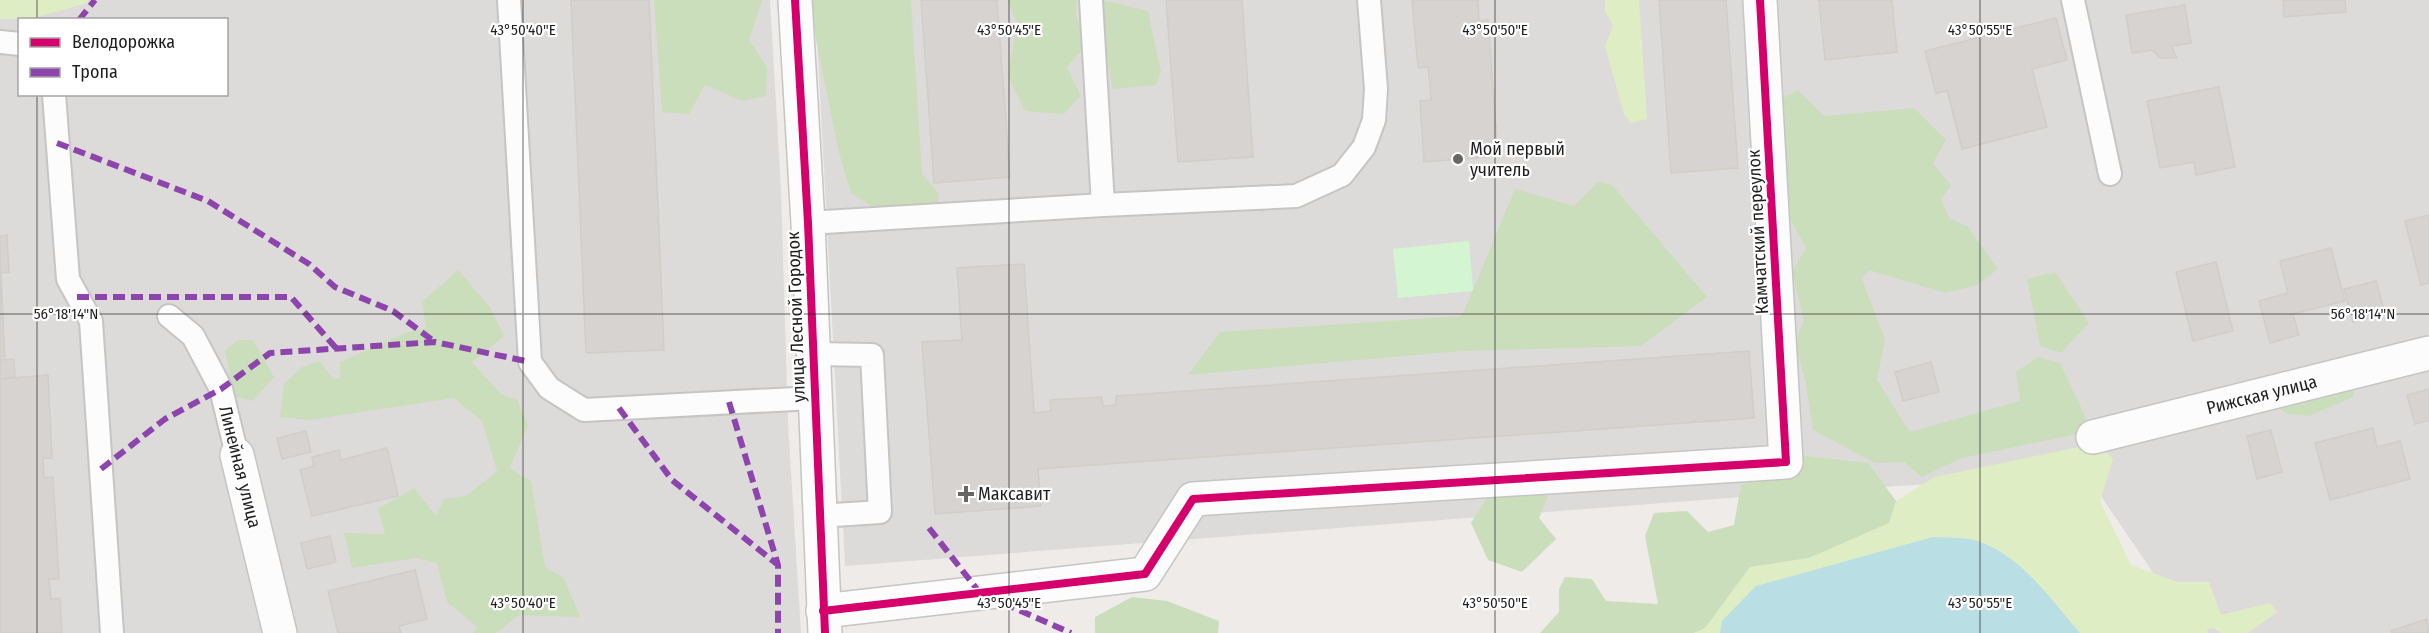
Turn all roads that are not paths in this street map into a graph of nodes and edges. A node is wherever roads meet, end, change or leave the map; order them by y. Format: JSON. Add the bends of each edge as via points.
{"nodes":[{"id":1,"x":509,"y":0,"type":"edge"},
{"id":2,"x":795,"y":0,"type":"edge"},
{"id":3,"x":1091,"y":0,"type":"edge"},
{"id":4,"x":1369,"y":0,"type":"edge"},
{"id":5,"x":1760,"y":0,"type":"edge"},
{"id":6,"x":2073,"y":0,"type":"edge"},
{"id":7,"x":0,"y":42,"type":"edge"},
{"id":8,"x":18,"y":44,"type":"edge"},
{"id":9,"x":54,"y":96,"type":"edge"},
{"id":10,"x":2110,"y":174,"type":"dead end"},
{"id":11,"x":1103,"y":205,"type":"junction"},
{"id":12,"x":808,"y":223,"type":"junction"},
{"id":13,"x":169,"y":316,"type":"dead end"},
{"id":14,"x":2429,"y":353,"type":"edge"},
{"id":15,"x":813,"y":354,"type":"junction"},
{"id":16,"x":814,"y":398,"type":"junction"},
{"id":17,"x":2093,"y":437,"type":"dead end"},
{"id":18,"x":237,"y":455,"type":"joint"},
{"id":19,"x":819,"y":516,"type":"junction"},
{"id":20,"x":824,"y":622,"type":"edge"},
{"id":21,"x":112,"y":633,"type":"edge"},
{"id":22,"x":280,"y":633,"type":"edge"}],
"edges":[{"from":1,"to":16,"type":"lane","via":[[530,362],[549,388],[584,410]]},
{"from":2,"to":12,"type":"street","name":"улица Лесной Городок"},
{"from":3,"to":11,"type":"lane"},
{"from":4,"to":11,"type":"lane","via":[[1376,89],[1374,120],[1364,147],[1342,175],[1296,196]]},
{"from":5,"to":20,"type":"street","name":"Камчатский переулок","via":[[1786,462],[1193,499],[1145,574]]},
{"from":6,"to":10,"type":"lane"},
{"from":7,"to":8,"type":"lane"},
{"from":9,"to":21,"type":"lane","via":[[68,279],[92,321]]},
{"from":11,"to":12,"type":"lane"},
{"from":12,"to":15,"type":"street","name":"улица Лесной Городок"},
{"from":13,"to":18,"type":"lane","name":"Линейная улица","via":[[193,336],[221,389]]},
{"from":14,"to":17,"type":"street","name":"Рижская улица"},
{"from":15,"to":16,"type":"street","name":"улица Лесной Городок"},
{"from":15,"to":19,"type":"lane","via":[[872,355],[880,512]]},
{"from":16,"to":19,"type":"street","name":"улица Лесной Городок"},
{"from":18,"to":22,"type":"street","name":"Линейная улица"},
{"from":19,"to":20,"type":"street","name":"улица Лесной Городок"}]}
